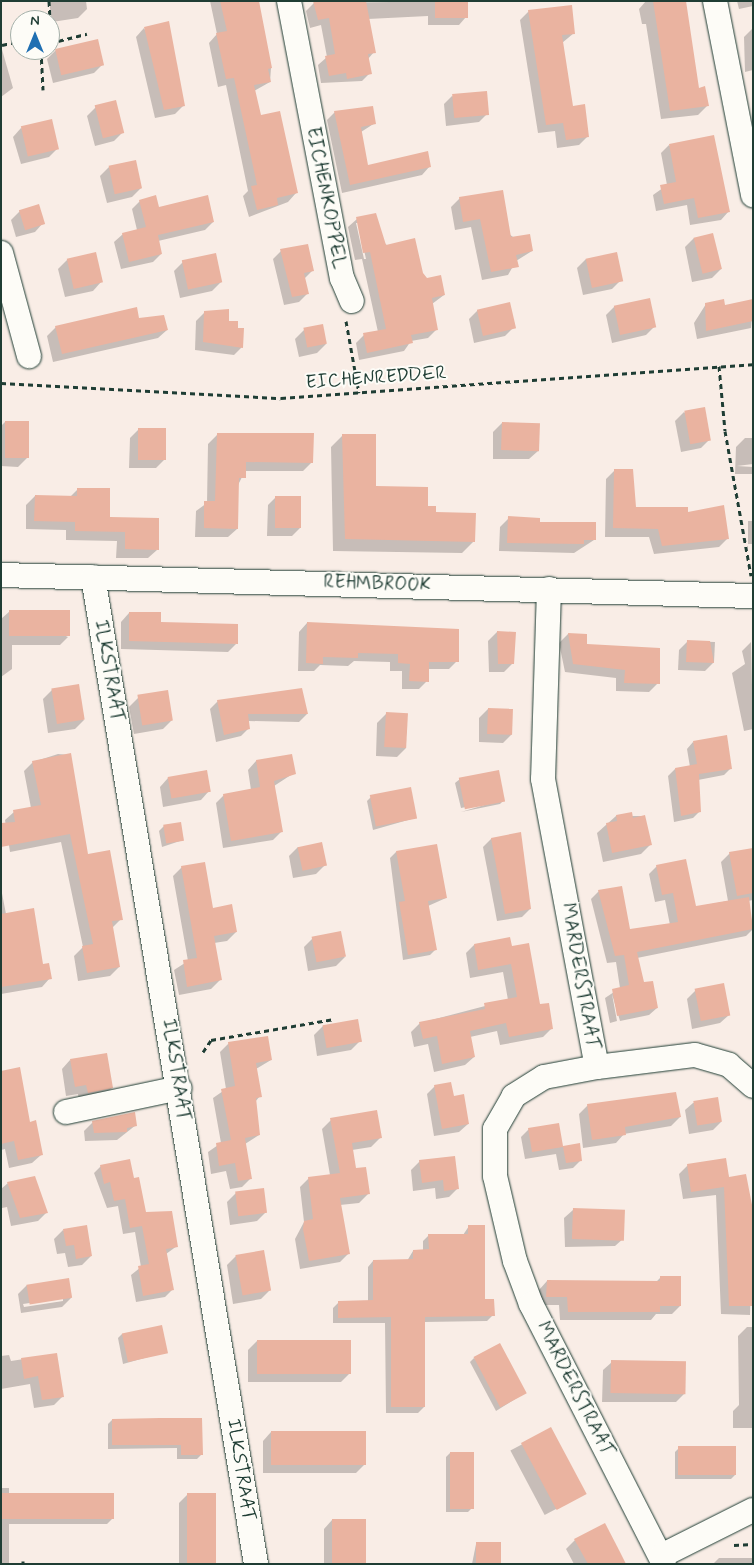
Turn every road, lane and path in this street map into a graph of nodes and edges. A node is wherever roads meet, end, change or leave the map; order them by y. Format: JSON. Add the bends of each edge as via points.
{"nodes":[{"id":1,"x":289,"y":1,"type":"edge"},
{"id":2,"x":715,"y":1,"type":"edge"},
{"id":3,"x":87,"y":34,"type":"dead end"},
{"id":4,"x":60,"y":41,"type":"edge"},
{"id":5,"x":42,"y":60,"type":"edge"},
{"id":6,"x":43,"y":90,"type":"dead end"},
{"id":7,"x":753,"y":196,"type":"edge"},
{"id":8,"x":1,"y":253,"type":"edge"},
{"id":9,"x":352,"y":302,"type":"joint"},
{"id":10,"x":29,"y":356,"type":"dead end"},
{"id":11,"x":753,"y":364,"type":"edge"},
{"id":12,"x":719,"y":366,"type":"junction"},
{"id":13,"x":1,"y":383,"type":"edge"},
{"id":14,"x":359,"y":393,"type":"junction"},
{"id":15,"x":1,"y":575,"type":"edge"},
{"id":16,"x":93,"y":577,"type":"junction"},
{"id":17,"x":549,"y":588,"type":"junction"},
{"id":18,"x":752,"y":595,"type":"edge"},
{"id":19,"x":334,"y":1019,"type":"dead end"},
{"id":20,"x":202,"y":1052,"type":"dead end"},
{"id":21,"x":597,"y":1067,"type":"junction"},
{"id":22,"x":753,"y":1086,"type":"edge"},
{"id":23,"x":180,"y":1088,"type":"junction"},
{"id":24,"x":66,"y":1112,"type":"dead end"},
{"id":25,"x":753,"y":1510,"type":"edge"},
{"id":26,"x":662,"y":1560,"type":"edge"},
{"id":27,"x":256,"y":1564,"type":"edge"}],
"edges":[{"from":1,"to":9,"type":"street","name":"EICHENKOPPEL","via":[[342,278]]},
{"from":2,"to":7,"type":"street"},
{"from":3,"to":4,"type":"path"},
{"from":5,"to":6,"type":"path"},
{"from":8,"to":10,"type":"street"},
{"from":9,"to":14,"type":"path","via":[[346,324]]},
{"from":11,"to":12,"type":"path","name":"EICHENREDDER"},
{"from":12,"to":14,"type":"path","name":"EICHENREDDER"},
{"from":12,"to":18,"type":"path"},
{"from":13,"to":14,"type":"path","name":"EICHENREDDER","via":[[281,398]]},
{"from":15,"to":16,"type":"street","name":"REHMBROOK"},
{"from":16,"to":17,"type":"street","name":"REHMBROOK"},
{"from":16,"to":23,"type":"street","name":"ILKSTRAAT"},
{"from":17,"to":18,"type":"street","name":"REHMBROOK"},
{"from":17,"to":21,"type":"street","name":"MARDERSTRAAT","via":[[543,779]]},
{"from":19,"to":20,"type":"path","via":[[211,1040]]},
{"from":21,"to":22,"type":"street","via":[[695,1055],[729,1066]]},
{"from":21,"to":26,"type":"street","name":"MARDERSTRAAT","via":[[544,1077],[514,1096],[495,1129],[495,1176],[515,1261],[532,1304]]},
{"from":23,"to":24,"type":"street"},
{"from":23,"to":27,"type":"street","name":"ILKSTRAAT"},
{"from":25,"to":26,"type":"street"}]}
